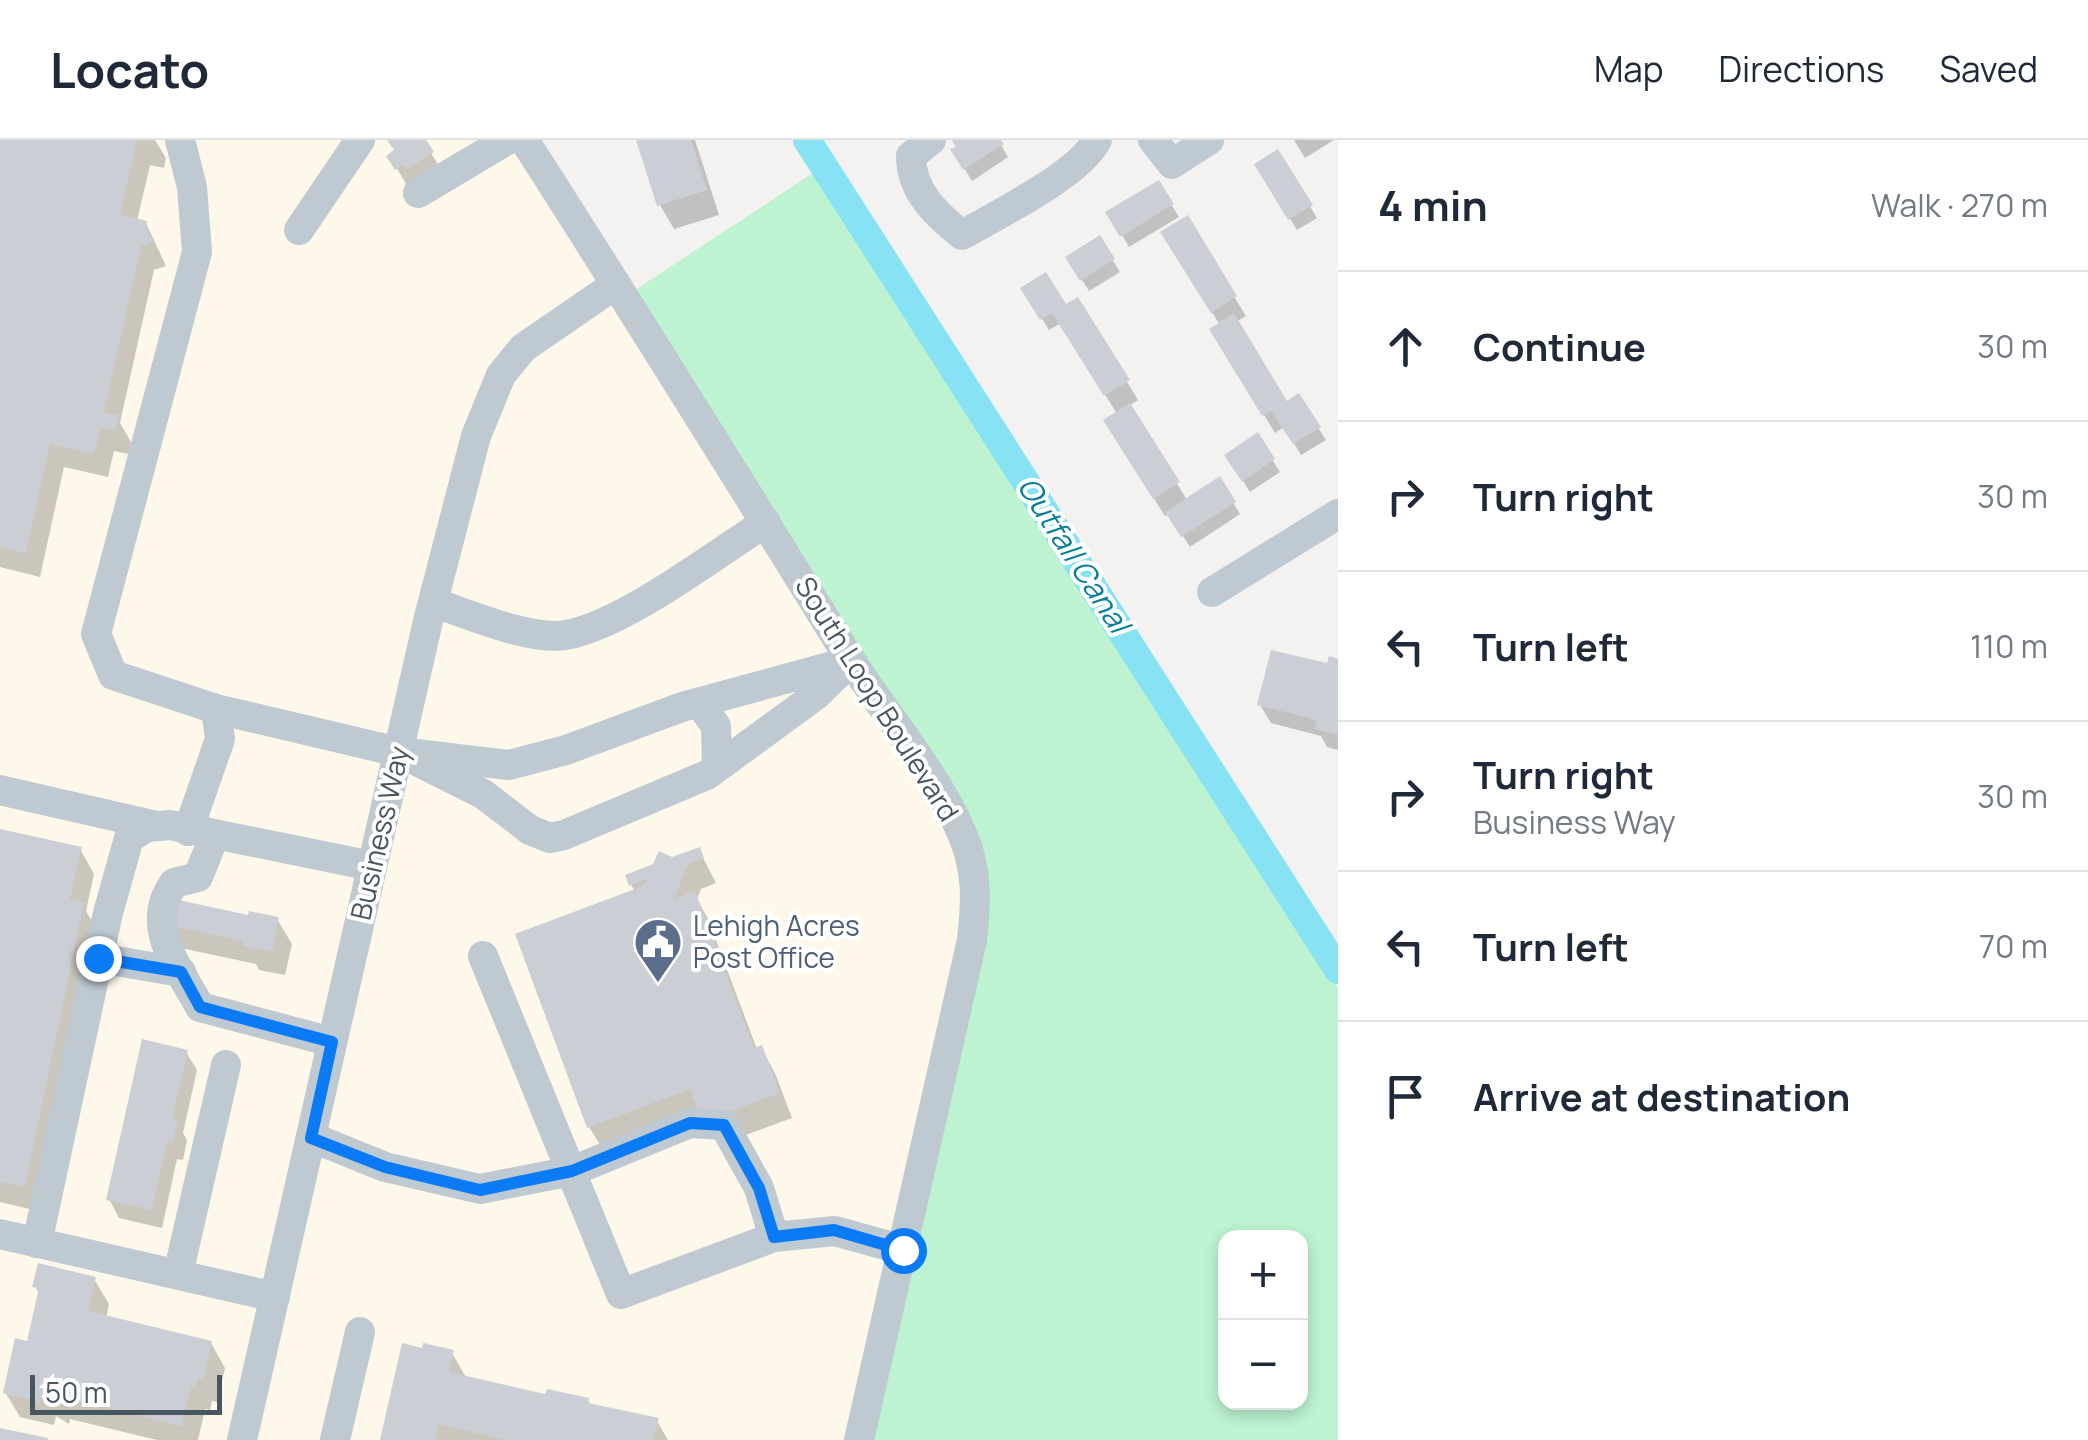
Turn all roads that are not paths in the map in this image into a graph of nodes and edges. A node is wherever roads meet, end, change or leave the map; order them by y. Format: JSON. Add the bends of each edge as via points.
{"nodes":[{"id":1,"x":180,"y":140,"type":"edge"},
{"id":2,"x":360,"y":140,"type":"edge"},
{"id":3,"x":507,"y":140,"type":"edge"},
{"id":4,"x":524,"y":140,"type":"edge"},
{"id":5,"x":931,"y":140,"type":"edge"},
{"id":6,"x":1098,"y":140,"type":"edge"},
{"id":7,"x":1154,"y":140,"type":"edge"},
{"id":8,"x":1209,"y":140,"type":"edge"},
{"id":9,"x":418,"y":193,"type":"dead end"},
{"id":10,"x":299,"y":230,"type":"dead end"},
{"id":11,"x":616,"y":284,"type":"junction"},
{"id":12,"x":1335,"y":521,"type":"edge"},
{"id":13,"x":766,"y":522,"type":"junction"},
{"id":14,"x":1212,"y":592,"type":"dead end"},
{"id":15,"x":433,"y":602,"type":"junction"},
{"id":16,"x":851,"y":660,"type":"junction"},
{"id":17,"x":700,"y":704,"type":"junction"},
{"id":18,"x":216,"y":709,"type":"junction"},
{"id":19,"x":398,"y":752,"type":"junction"},
{"id":20,"x":509,"y":764,"type":"junction"},
{"id":21,"x":717,"y":767,"type":"junction"},
{"id":22,"x":0,"y":790,"type":"edge"},
{"id":23,"x":515,"y":816,"type":"junction"},
{"id":24,"x":157,"y":826,"type":"junction"},
{"id":25,"x":201,"y":834,"type":"junction"},
{"id":26,"x":372,"y":866,"type":"junction"},
{"id":27,"x":484,"y":956,"type":"dead end"},
{"id":28,"x":98,"y":958,"type":"junction"},
{"id":29,"x":181,"y":972,"type":"junction"},
{"id":30,"x":332,"y":1042,"type":"junction"},
{"id":31,"x":226,"y":1065,"type":"dead end"},
{"id":32,"x":311,"y":1138,"type":"junction"},
{"id":33,"x":572,"y":1171,"type":"junction"},
{"id":34,"x":0,"y":1234,"type":"edge"},
{"id":35,"x":774,"y":1237,"type":"junction"},
{"id":36,"x":37,"y":1243,"type":"junction"},
{"id":37,"x":903,"y":1250,"type":"junction"},
{"id":38,"x":178,"y":1274,"type":"junction"},
{"id":39,"x":275,"y":1296,"type":"junction"},
{"id":40,"x":360,"y":1332,"type":"dead end"},
{"id":41,"x":242,"y":1440,"type":"edge"},
{"id":42,"x":336,"y":1440,"type":"edge"},
{"id":43,"x":860,"y":1440,"type":"edge"}],
"edges":[{"from":1,"to":18,"type":"street","via":[[197,252],[96,634],[113,676]]},
{"from":2,"to":10,"type":"street"},
{"from":3,"to":9,"type":"street"},
{"from":4,"to":11,"type":"street","name":"South Loop Boulevard"},
{"from":5,"to":6,"type":"street","via":[[911,156],[918,186],[934,212],[962,235],[1058,177]]},
{"from":7,"to":8,"type":"street","via":[[1172,164]]},
{"from":11,"to":13,"type":"street","name":"South Loop Boulevard"},
{"from":11,"to":15,"type":"street","name":"Business Way","via":[[524,348],[501,376],[476,436]]},
{"from":12,"to":14,"type":"street"},
{"from":13,"to":15,"type":"street","via":[[624,613],[565,635],[511,628]]},
{"from":13,"to":16,"type":"street","name":"South Loop Boulevard"},
{"from":15,"to":19,"type":"street","name":"Business Way"},
{"from":16,"to":17,"type":"street"},
{"from":16,"to":21,"type":"street","via":[[815,696]]},
{"from":16,"to":37,"type":"street","name":"South Loop Boulevard","via":[[963,834],[976,895],[972,940]]},
{"from":17,"to":20,"type":"street"},
{"from":17,"to":21,"type":"street","via":[[716,726]]},
{"from":18,"to":19,"type":"street"},
{"from":18,"to":25,"type":"street","via":[[220,739]]},
{"from":19,"to":20,"type":"street"},
{"from":19,"to":23,"type":"street"},
{"from":19,"to":26,"type":"street","name":"Business Way"},
{"from":20,"to":23,"type":"street"},
{"from":21,"to":23,"type":"street","via":[[564,835],[550,838]]},
{"from":22,"to":24,"type":"street"},
{"from":24,"to":25,"type":"street"},
{"from":24,"to":28,"type":"street","via":[[128,838]]},
{"from":25,"to":26,"type":"street"},
{"from":25,"to":29,"type":"street","via":[[198,878],[174,883],[164,897],[160,934]]},
{"from":26,"to":30,"type":"street","name":"Business Way"},
{"from":27,"to":33,"type":"street"},
{"from":28,"to":29,"type":"street"},
{"from":28,"to":36,"type":"street"},
{"from":29,"to":30,"type":"street","via":[[200,1007]]},
{"from":30,"to":32,"type":"street","name":"Business Way"},
{"from":31,"to":38,"type":"street"},
{"from":32,"to":33,"type":"street","via":[[385,1167],[480,1190]]},
{"from":32,"to":39,"type":"street","name":"Business Way"},
{"from":33,"to":35,"type":"street","via":[[690,1123],[724,1125],[759,1188]]},
{"from":33,"to":35,"type":"street","via":[[621,1294]]},
{"from":34,"to":36,"type":"street"},
{"from":35,"to":37,"type":"street","via":[[834,1230]]},
{"from":36,"to":38,"type":"street"},
{"from":37,"to":43,"type":"street","name":"South Loop Boulevard"},
{"from":38,"to":39,"type":"street"},
{"from":39,"to":41,"type":"street","name":"Business Way"},
{"from":40,"to":42,"type":"street"}]}
